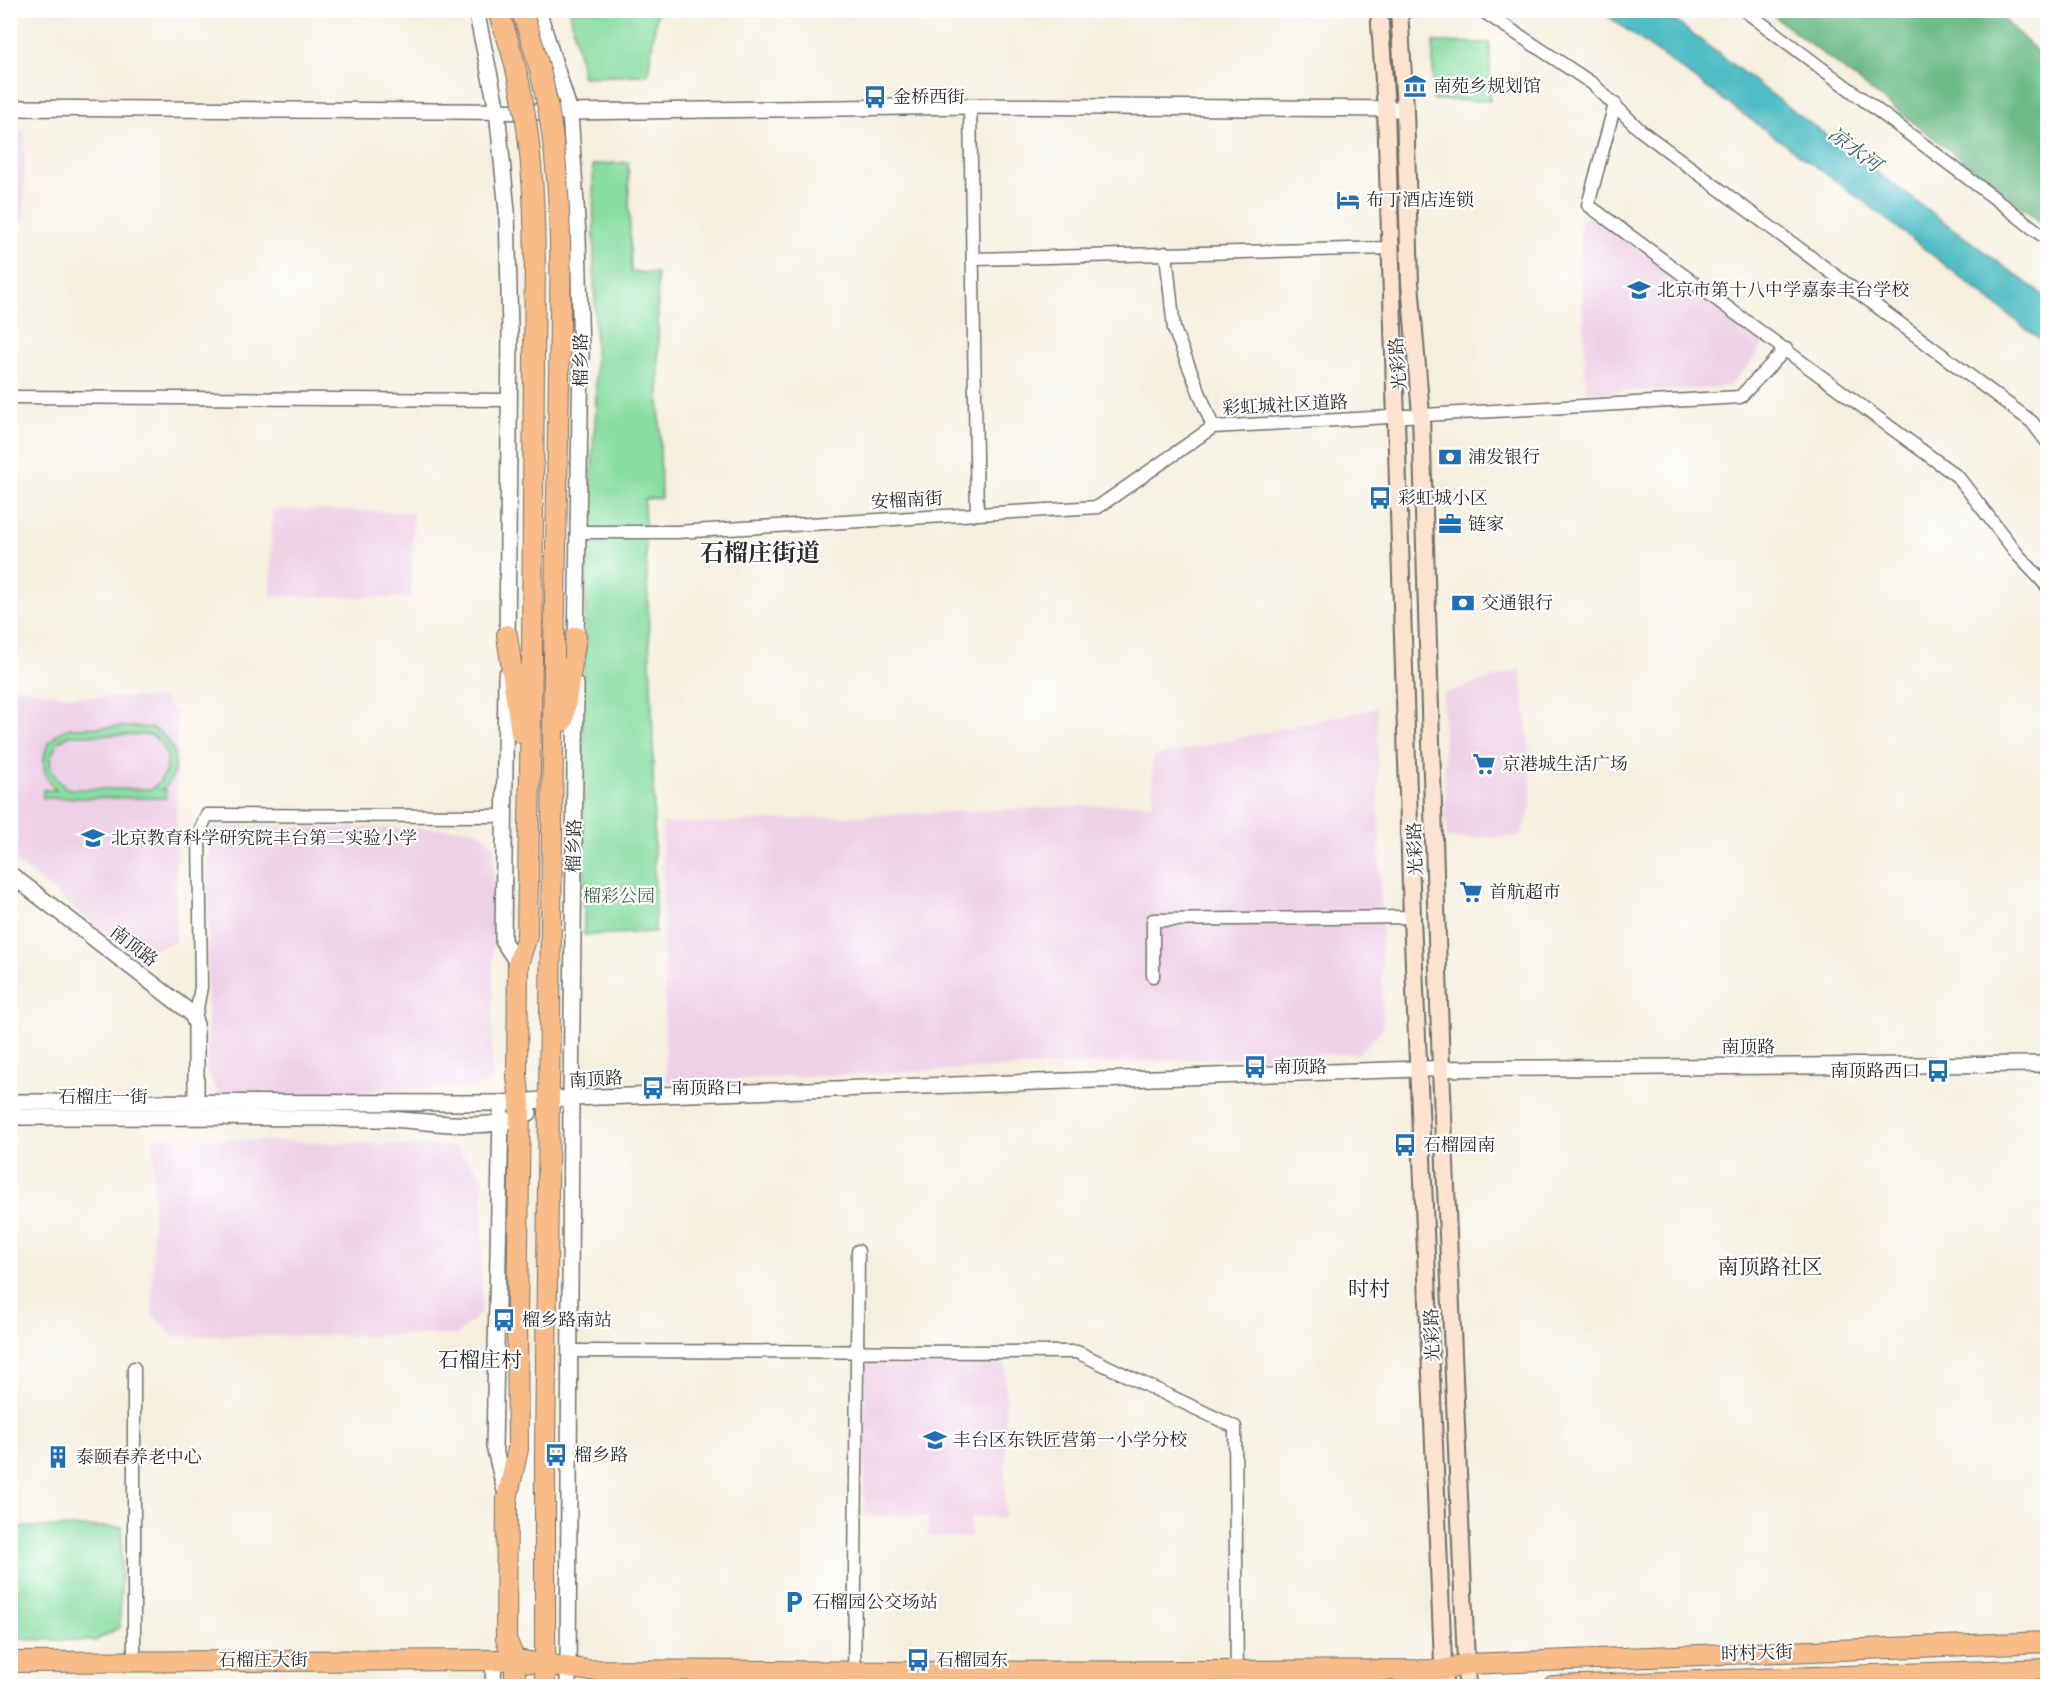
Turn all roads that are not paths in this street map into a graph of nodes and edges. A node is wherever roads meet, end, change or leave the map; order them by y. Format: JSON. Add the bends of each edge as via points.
{"nodes":[{"id":1,"x":476,"y":10,"type":"edge"},
{"id":2,"x":497,"y":10,"type":"edge"},
{"id":3,"x":521,"y":10,"type":"edge"},
{"id":4,"x":538,"y":10,"type":"edge"},
{"id":5,"x":1379,"y":10,"type":"edge"},
{"id":6,"x":1400,"y":10,"type":"edge"},
{"id":7,"x":1481,"y":10,"type":"edge"},
{"id":8,"x":1744,"y":10,"type":"edge"},
{"id":9,"x":1615,"y":104,"type":"junction"},
{"id":10,"x":970,"y":106,"type":"junction"},
{"id":11,"x":10,"y":108,"type":"edge"},
{"id":12,"x":1386,"y":109,"type":"junction"},
{"id":13,"x":1405,"y":109,"type":"junction"},
{"id":14,"x":497,"y":110,"type":"junction"},
{"id":15,"x":570,"y":112,"type":"junction"},
{"id":16,"x":2048,"y":240,"type":"edge"},
{"id":17,"x":1391,"y":248,"type":"junction"},
{"id":18,"x":1166,"y":253,"type":"junction"},
{"id":19,"x":973,"y":259,"type":"junction"},
{"id":20,"x":1786,"y":349,"type":"junction"},
{"id":21,"x":10,"y":397,"type":"edge"},
{"id":22,"x":510,"y":400,"type":"junction"},
{"id":23,"x":1421,"y":415,"type":"junction"},
{"id":24,"x":1397,"y":416,"type":"junction"},
{"id":25,"x":1213,"y":426,"type":"junction"},
{"id":26,"x":2048,"y":443,"type":"edge"},
{"id":27,"x":977,"y":514,"type":"junction"},
{"id":28,"x":578,"y":532,"type":"junction"},
{"id":29,"x":2048,"y":587,"type":"edge"},
{"id":30,"x":507,"y":634,"type":"junction"},
{"id":31,"x":576,"y":637,"type":"junction"},
{"id":32,"x":554,"y":786,"type":"junction"},
{"id":33,"x":529,"y":788,"type":"junction"},
{"id":34,"x":504,"y":816,"type":"junction"},
{"id":35,"x":10,"y":874,"type":"edge"},
{"id":36,"x":1412,"y":917,"type":"junction"},
{"id":37,"x":518,"y":964,"type":"junction"},
{"id":38,"x":1153,"y":976,"type":"dead end"},
{"id":39,"x":195,"y":1020,"type":"junction"},
{"id":40,"x":2048,"y":1064,"type":"edge"},
{"id":41,"x":1419,"y":1069,"type":"junction"},
{"id":42,"x":1441,"y":1069,"type":"junction"},
{"id":43,"x":571,"y":1098,"type":"junction"},
{"id":44,"x":550,"y":1101,"type":"junction"},
{"id":45,"x":10,"y":1102,"type":"edge"},
{"id":46,"x":196,"y":1110,"type":"junction"},
{"id":47,"x":510,"y":1111,"type":"junction"},
{"id":48,"x":10,"y":1117,"type":"edge"},
{"id":49,"x":858,"y":1251,"type":"dead end"},
{"id":50,"x":570,"y":1351,"type":"junction"},
{"id":51,"x":857,"y":1351,"type":"junction"},
{"id":52,"x":134,"y":1368,"type":"dead end"},
{"id":53,"x":2048,"y":1642,"type":"edge"},
{"id":54,"x":494,"y":1660,"type":"junction"},
{"id":55,"x":515,"y":1660,"type":"junction"},
{"id":56,"x":10,"y":1662,"type":"edge"},
{"id":57,"x":134,"y":1662,"type":"junction"},
{"id":58,"x":546,"y":1664,"type":"junction"},
{"id":59,"x":1466,"y":1664,"type":"junction"},
{"id":60,"x":2048,"y":1669,"type":"edge"},
{"id":61,"x":568,"y":1677,"type":"edge"},
{"id":62,"x":854,"y":1678,"type":"edge"},
{"id":63,"x":1237,"y":1678,"type":"edge"},
{"id":64,"x":1444,"y":1678,"type":"edge"},
{"id":65,"x":1995,"y":1679,"type":"edge"},
{"id":66,"x":493,"y":1686,"type":"edge"},
{"id":67,"x":515,"y":1686,"type":"edge"},
{"id":68,"x":545,"y":1686,"type":"edge"},
{"id":69,"x":1467,"y":1686,"type":"edge"},
{"id":70,"x":1553,"y":1686,"type":"edge"}],
"edges":[{"from":1,"to":14,"type":"street"},
{"from":2,"to":33,"type":"main road","bridge":true,"via":[[514,63],[528,135],[535,240]]},
{"from":3,"to":32,"type":"main road","name":"榴乡路","bridge":true,"via":[[537,57],[553,142],[562,242]]},
{"from":4,"to":15,"type":"street","name":"榴乡路"},
{"from":5,"to":12,"type":"main road","name":"光彩路"},
{"from":6,"to":13,"type":"main road","name":"光彩路"},
{"from":7,"to":9,"type":"street","via":[[1593,84]]},
{"from":8,"to":16,"type":"street"},
{"from":9,"to":20,"type":"street","via":[[1588,205]]},
{"from":9,"to":26,"type":"street","via":[[1640,130],[2032,422]]},
{"from":10,"to":12,"type":"street"},
{"from":10,"to":15,"type":"street"},
{"from":10,"to":19,"type":"street"},
{"from":11,"to":14,"type":"street"},
{"from":12,"to":13,"type":"street"},
{"from":12,"to":17,"type":"main road","name":"光彩路"},
{"from":13,"to":23,"type":"main road","name":"光彩路","via":[[1410,283]]},
{"from":14,"to":15,"type":"street"},
{"from":14,"to":22,"type":"street","via":[[507,211]]},
{"from":15,"to":28,"type":"street","name":"榴乡路","via":[[581,355]]},
{"from":17,"to":18,"type":"street"},
{"from":17,"to":24,"type":"main road","name":"光彩路"},
{"from":18,"to":19,"type":"street"},
{"from":18,"to":25,"type":"street","name":"彩虹城社区道路","via":[[1174,329]]},
{"from":19,"to":27,"type":"street"},
{"from":20,"to":23,"type":"street","name":"彩虹城社区道路","via":[[1740,397]]},
{"from":20,"to":29,"type":"street","via":[[1958,477]]},
{"from":21,"to":22,"type":"street"},
{"from":22,"to":30,"type":"street"},
{"from":23,"to":24,"type":"street","name":"彩虹城社区道路"},
{"from":23,"to":42,"type":"main road","name":"光彩路"},
{"from":24,"to":25,"type":"street","name":"彩虹城社区道路"},
{"from":24,"to":36,"type":"main road","name":"光彩路"},
{"from":25,"to":27,"type":"street","name":"安榴南街","via":[[1098,507]]},
{"from":27,"to":28,"type":"street","name":"安榴南街","via":[[676,532]]},
{"from":28,"to":31,"type":"street","name":"榴乡路"},
{"from":30,"to":33,"type":"main road"},
{"from":30,"to":34,"type":"street"},
{"from":31,"to":32,"type":"main road"},
{"from":31,"to":43,"type":"street","name":"榴乡路"},
{"from":32,"to":44,"type":"main road","name":"榴乡路"},
{"from":33,"to":37,"type":"main road","via":[[527,936]]},
{"from":34,"to":37,"type":"street","via":[[503,940]]},
{"from":34,"to":39,"type":"street","via":[[207,815],[199,833],[201,987]]},
{"from":35,"to":39,"type":"street","name":"南顶路"},
{"from":36,"to":38,"type":"street","via":[[1153,920]]},
{"from":36,"to":41,"type":"main road","name":"光彩路"},
{"from":37,"to":47,"type":"main road","via":[[517,1076]]},
{"from":39,"to":46,"type":"street"},
{"from":40,"to":42,"type":"street","name":"南顶路"},
{"from":41,"to":42,"type":"street","name":"南顶路"},
{"from":41,"to":43,"type":"street","name":"南顶路"},
{"from":41,"to":64,"type":"main road","name":"光彩路"},
{"from":42,"to":59,"type":"main road","name":"光彩路"},
{"from":43,"to":44,"type":"street","name":"南顶路"},
{"from":43,"to":50,"type":"street","name":"榴乡路"},
{"from":44,"to":47,"type":"street","name":"南顶路"},
{"from":44,"to":58,"type":"main road","name":"榴乡路"},
{"from":45,"to":46,"type":"street","name":"石榴庄一街"},
{"from":46,"to":47,"type":"street","name":"南顶路"},
{"from":46,"to":47,"type":"street","name":"南顶路","via":[[452,1124]]},
{"from":46,"to":48,"type":"street","name":"石榴庄一街"},
{"from":47,"to":55,"type":"main road","via":[[518,1449],[507,1499],[506,1638]]},
{"from":49,"to":51,"type":"street"},
{"from":50,"to":51,"type":"street"},
{"from":50,"to":61,"type":"street","name":"榴乡路"},
{"from":51,"to":62,"type":"street"},
{"from":51,"to":63,"type":"street","via":[[1077,1352],[1235,1427]]},
{"from":52,"to":57,"type":"street"},
{"from":53,"to":59,"type":"main road","name":"时村大街"},
{"from":54,"to":55,"type":"main road","name":"石榴庄大街"},
{"from":54,"to":57,"type":"main road","name":"石榴庄大街"},
{"from":54,"to":66,"type":"street"},
{"from":55,"to":58,"type":"main road","name":"石榴庄大街"},
{"from":55,"to":67,"type":"main road"},
{"from":56,"to":57,"type":"main road","name":"石榴庄大街"},
{"from":58,"to":61,"type":"main road","name":"石榴庄大街"},
{"from":58,"to":68,"type":"main road","name":"榴乡路"},
{"from":59,"to":64,"type":"main road","name":"时村大街"},
{"from":59,"to":69,"type":"main road","name":"光彩路"},
{"from":60,"to":65,"type":"main road","name":"时村大街"},
{"from":61,"to":62,"type":"main road","name":"石榴庄大街","via":[[597,1670]]},
{"from":62,"to":63,"type":"main road","name":"时村大街","via":[[919,1672]]},
{"from":63,"to":64,"type":"main road","name":"时村大街"},
{"from":65,"to":70,"type":"main road","name":"时村大街"}]}
